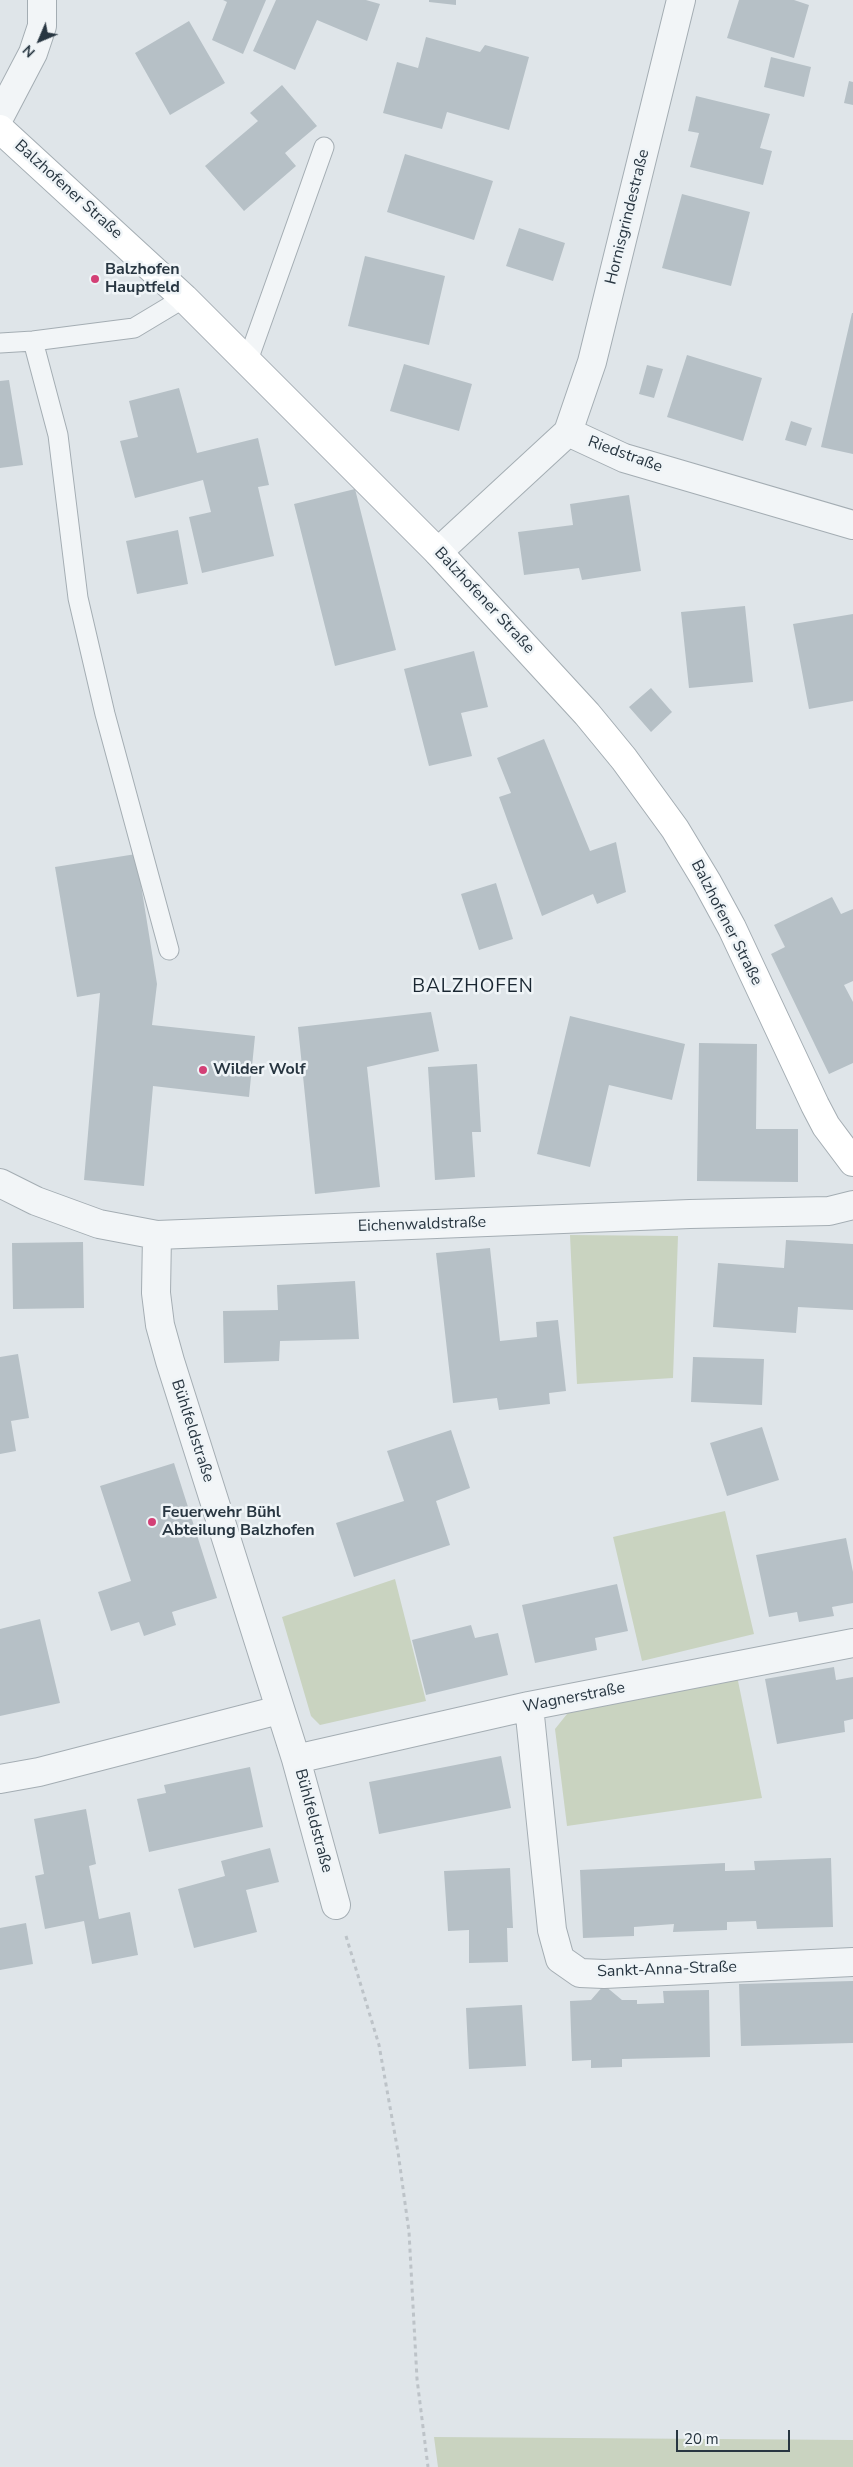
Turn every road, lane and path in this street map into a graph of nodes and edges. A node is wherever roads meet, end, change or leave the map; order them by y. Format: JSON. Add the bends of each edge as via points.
{"nodes":[{"id":1,"x":42,"y":0,"type":"edge"},
{"id":2,"x":681,"y":0,"type":"edge"},
{"id":3,"x":0,"y":116,"type":"edge"},
{"id":4,"x":0,"y":129,"type":"edge"},
{"id":5,"x":324,"y":146,"type":"dead end"},
{"id":6,"x":184,"y":298,"type":"junction"},
{"id":7,"x":33,"y":341,"type":"junction"},
{"id":8,"x":0,"y":343,"type":"edge"},
{"id":9,"x":247,"y":363,"type":"junction"},
{"id":10,"x":568,"y":432,"type":"junction"},
{"id":11,"x":853,"y":525,"type":"edge"},
{"id":12,"x":438,"y":552,"type":"junction"},
{"id":13,"x":169,"y":950,"type":"dead end"},
{"id":14,"x":853,"y":1162,"type":"edge"},
{"id":15,"x":0,"y":1183,"type":"edge"},
{"id":16,"x":853,"y":1205,"type":"edge"},
{"id":17,"x":157,"y":1235,"type":"junction"},
{"id":18,"x":853,"y":1643,"type":"edge"},
{"id":19,"x":529,"y":1706,"type":"junction"},
{"id":20,"x":279,"y":1710,"type":"junction"},
{"id":21,"x":296,"y":1759,"type":"junction"},
{"id":22,"x":0,"y":1779,"type":"edge"},
{"id":23,"x":336,"y":1904,"type":"joint"},
{"id":24,"x":853,"y":1962,"type":"edge"},
{"id":25,"x":428,"y":2467,"type":"edge"}],
"edges":[{"from":1,"to":3,"type":"street","via":[[42,26],[33,53]]},
{"from":2,"to":10,"type":"street","name":"Hornisgrindestraße","via":[[592,362]]},
{"from":4,"to":6,"type":"street","name":"Balzhofener Straße"},
{"from":5,"to":9,"type":"lane"},
{"from":6,"to":7,"type":"lane","via":[[134,328]]},
{"from":6,"to":9,"type":"street","name":"Balzhofener Straße"},
{"from":7,"to":8,"type":"lane"},
{"from":7,"to":13,"type":"lane","via":[[58,435],[78,598],[105,714]]},
{"from":9,"to":12,"type":"street","name":"Balzhofener Straße"},
{"from":10,"to":11,"type":"street","name":"Riedstraße","via":[[624,458]]},
{"from":10,"to":12,"type":"street","name":"Riedstraße"},
{"from":12,"to":14,"type":"street","name":"Balzhofener Straße","via":[[587,714],[676,829],[732,928],[826,1126]]},
{"from":15,"to":17,"type":"street","name":"Eichenwaldstraße","via":[[36,1201],[99,1224]]},
{"from":16,"to":17,"type":"street","name":"Eichenwaldstraße","via":[[829,1211]]},
{"from":17,"to":20,"type":"street","name":"Bühlfeldstraße","via":[[156,1293],[167,1352]]},
{"from":18,"to":19,"type":"street","name":"Wagnerstraße"},
{"from":19,"to":21,"type":"street","name":"Wagnerstraße"},
{"from":19,"to":24,"type":"street","name":"Sankt-Anna-Straße","via":[[552,1930],[560,1959],[580,1973],[604,1974]]},
{"from":20,"to":21,"type":"street","name":"Bühlfeldstraße"},
{"from":20,"to":22,"type":"street","via":[[39,1772]]},
{"from":21,"to":23,"type":"street","name":"Bühlfeldstraße"},
{"from":23,"to":25,"type":"path","via":[[379,2045],[398,2152],[409,2232],[417,2379]]}]}
